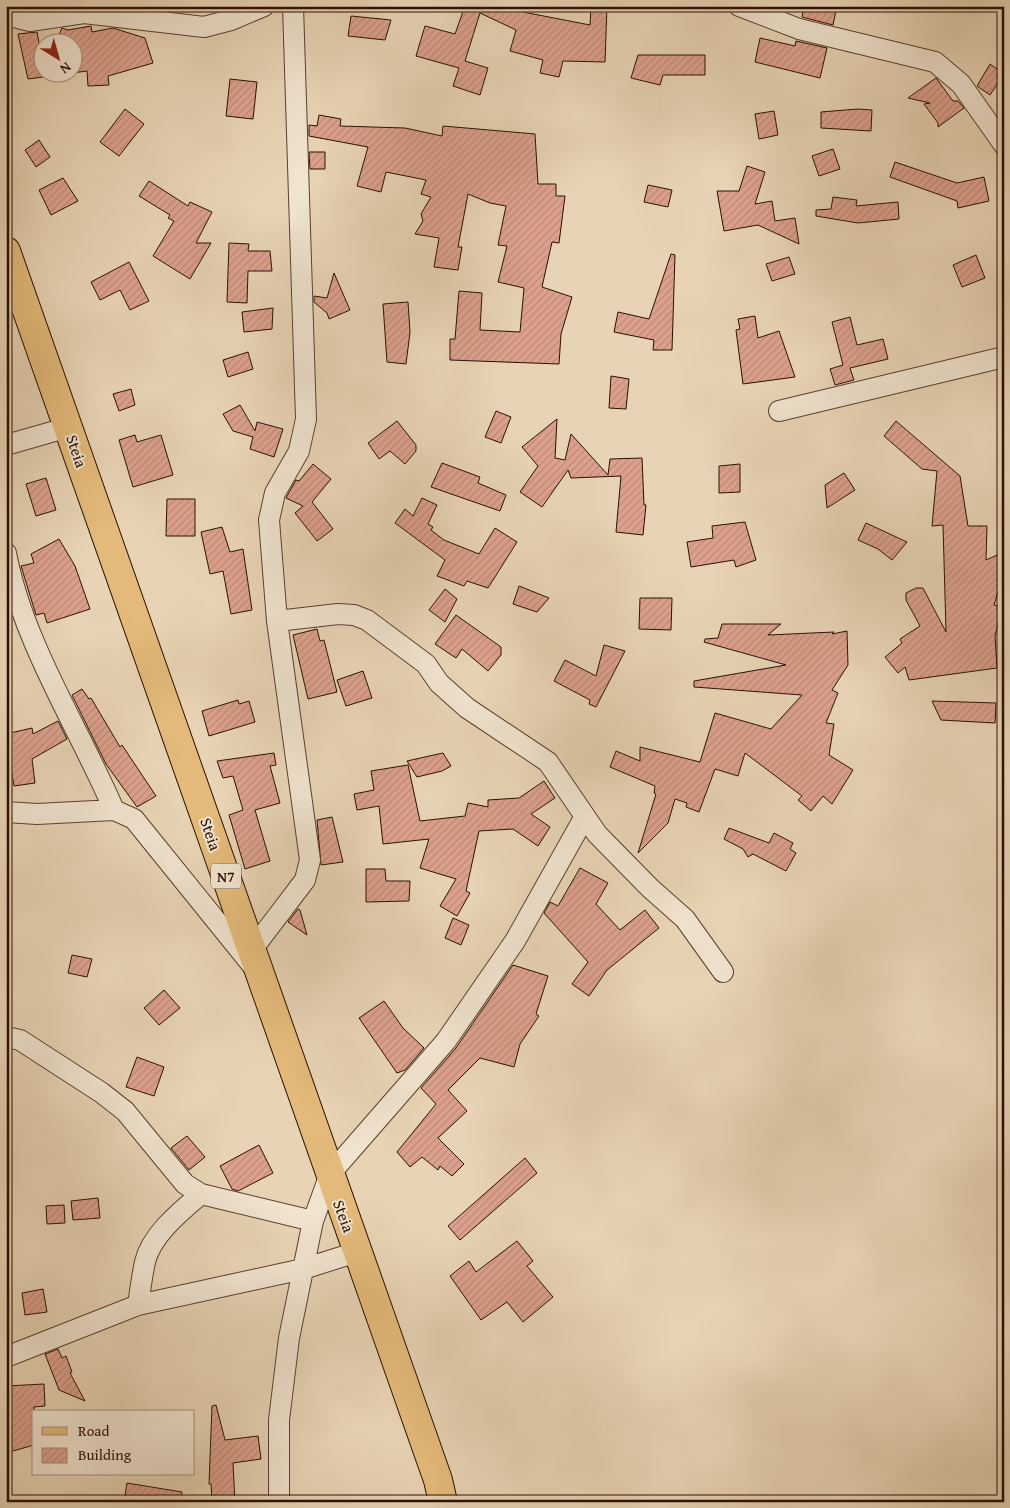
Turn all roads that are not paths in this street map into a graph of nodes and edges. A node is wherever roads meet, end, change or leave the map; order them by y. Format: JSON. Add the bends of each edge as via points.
{"nodes":[{"id":1,"x":264,"y":6,"type":"edge"},
{"id":2,"x":293,"y":6,"type":"edge"},
{"id":3,"x":739,"y":6,"type":"edge"},
{"id":4,"x":6,"y":16,"type":"edge"},
{"id":5,"x":1004,"y":145,"type":"edge"},
{"id":6,"x":9,"y":266,"type":"edge"},
{"id":7,"x":1004,"y":357,"type":"edge"},
{"id":8,"x":779,"y":411,"type":"dead end"},
{"id":9,"x":69,"y":427,"type":"junction"},
{"id":10,"x":6,"y":445,"type":"edge"},
{"id":11,"x":6,"y":553,"type":"edge"},
{"id":12,"x":276,"y":621,"type":"junction"},
{"id":13,"x":114,"y":810,"type":"junction"},
{"id":14,"x":6,"y":812,"type":"edge"},
{"id":15,"x":584,"y":818,"type":"junction"},
{"id":16,"x":256,"y":963,"type":"junction"},
{"id":17,"x":723,"y":972,"type":"dead end"},
{"id":18,"x":6,"y":1037,"type":"edge"},
{"id":19,"x":330,"y":1174,"type":"junction"},
{"id":20,"x":201,"y":1194,"type":"junction"},
{"id":21,"x":313,"y":1221,"type":"junction"},
{"id":22,"x":357,"y":1252,"type":"junction"},
{"id":23,"x":303,"y":1269,"type":"junction"},
{"id":24,"x":138,"y":1304,"type":"junction"},
{"id":25,"x":6,"y":1357,"type":"edge"},
{"id":26,"x":279,"y":1502,"type":"edge"},
{"id":27,"x":443,"y":1502,"type":"edge"}],
"edges":[{"from":1,"to":4,"type":"street","via":[[232,20],[204,26],[84,12],[30,21]]},
{"from":2,"to":12,"type":"street","via":[[306,420],[300,451],[275,493],[269,520]]},
{"from":3,"to":5,"type":"street","via":[[799,29],[935,62],[961,84]]},
{"from":6,"to":9,"type":"main road","name":"Steia","number":"N7"},
{"from":7,"to":8,"type":"street"},
{"from":9,"to":10,"type":"street"},
{"from":9,"to":16,"type":"main road","name":"Steia","number":"N7"},
{"from":11,"to":13,"type":"street","via":[[27,627]]},
{"from":12,"to":15,"type":"street","via":[[338,614],[367,620],[426,664],[439,683],[467,708],[548,762]]},
{"from":12,"to":16,"type":"street","via":[[310,860],[305,880]]},
{"from":13,"to":14,"type":"street","via":[[37,814]]},
{"from":13,"to":16,"type":"street","via":[[134,819]]},
{"from":15,"to":17,"type":"street","via":[[650,888],[685,919]]},
{"from":15,"to":19,"type":"street","via":[[515,941],[446,1041]]},
{"from":16,"to":19,"type":"main road","name":"Steia","number":"N7"},
{"from":18,"to":20,"type":"street","via":[[20,1040],[102,1093],[124,1111],[185,1184]]},
{"from":19,"to":21,"type":"street"},
{"from":19,"to":22,"type":"main road","name":"Steia","number":"N7"},
{"from":20,"to":21,"type":"street"},
{"from":20,"to":24,"type":"street","via":[[176,1214],[161,1232],[145,1260]]},
{"from":21,"to":23,"type":"street"},
{"from":22,"to":23,"type":"street"},
{"from":22,"to":27,"type":"main road","name":"Steia","number":"N7"},
{"from":23,"to":24,"type":"street"},
{"from":23,"to":26,"type":"street","via":[[289,1338],[280,1420]]},
{"from":24,"to":25,"type":"street"}]}
